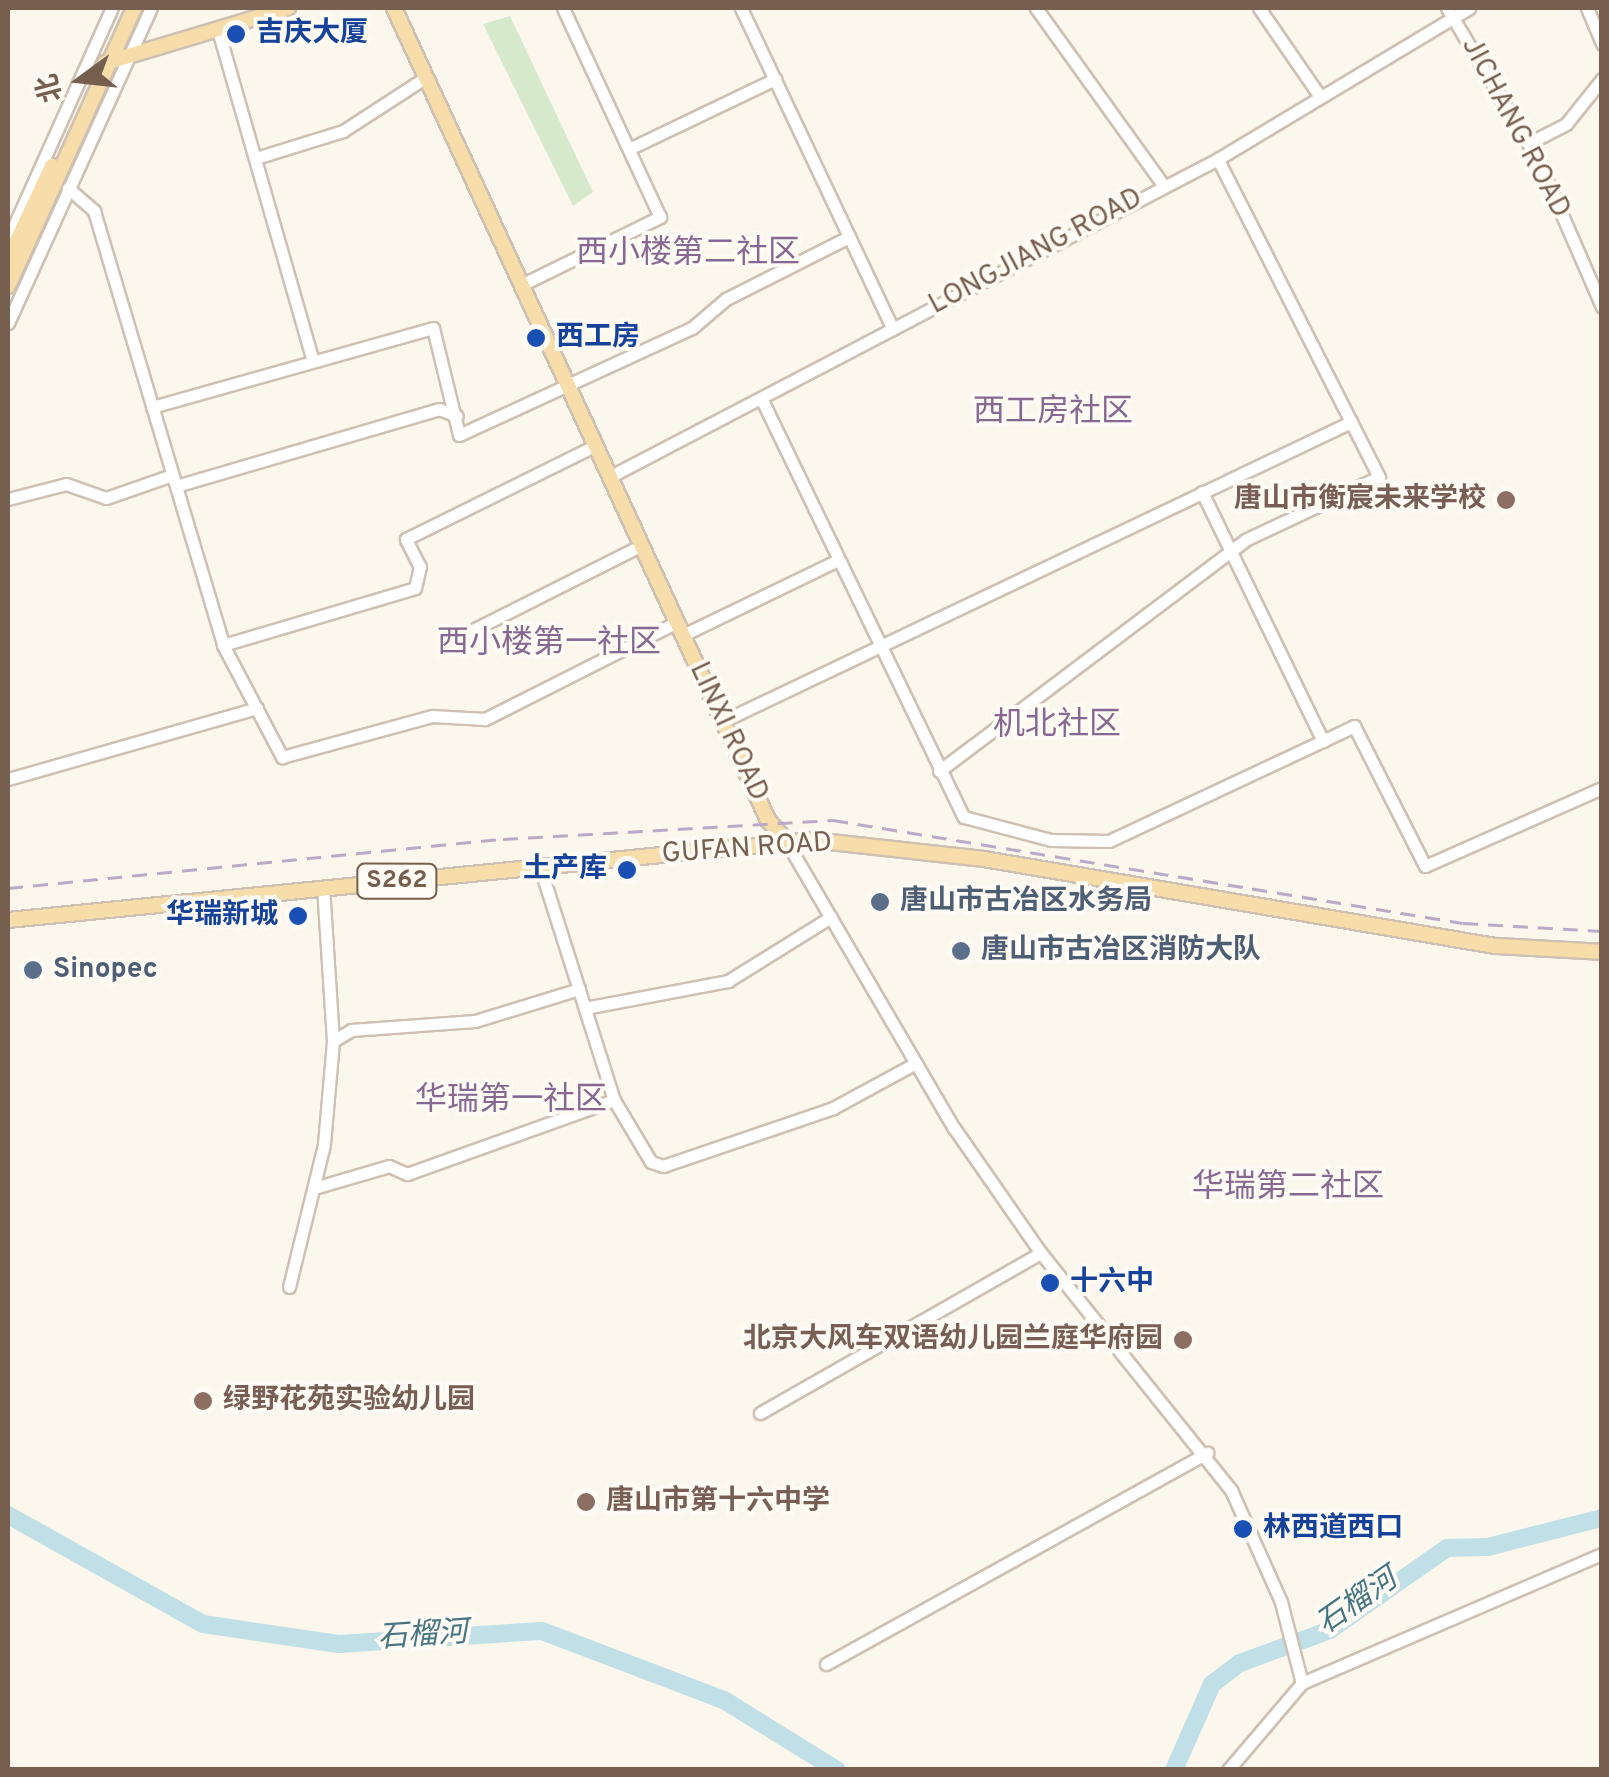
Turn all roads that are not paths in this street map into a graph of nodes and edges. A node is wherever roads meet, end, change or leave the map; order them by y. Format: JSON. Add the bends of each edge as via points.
{"nodes":[{"id":1,"x":112,"y":8,"type":"edge"},
{"id":2,"x":125,"y":8,"type":"edge"},
{"id":3,"x":134,"y":8,"type":"edge"},
{"id":4,"x":151,"y":8,"type":"edge"},
{"id":5,"x":288,"y":8,"type":"edge"},
{"id":6,"x":394,"y":8,"type":"edge"},
{"id":7,"x":563,"y":8,"type":"edge"},
{"id":8,"x":742,"y":8,"type":"edge"},
{"id":9,"x":1036,"y":8,"type":"edge"},
{"id":10,"x":1259,"y":8,"type":"edge"},
{"id":11,"x":1469,"y":8,"type":"edge"},
{"id":12,"x":1587,"y":8,"type":"edge"},
{"id":13,"x":1451,"y":12,"type":"edge"},
{"id":14,"x":218,"y":30,"type":"junction"},
{"id":15,"x":1602,"y":44,"type":"edge"},
{"id":16,"x":128,"y":58,"type":"junction"},
{"id":17,"x":105,"y":63,"type":"junction"},
{"id":18,"x":426,"y":77,"type":"junction"},
{"id":19,"x":775,"y":78,"type":"junction"},
{"id":20,"x":1602,"y":79,"type":"edge"},
{"id":21,"x":1318,"y":95,"type":"junction"},
{"id":22,"x":1530,"y":143,"type":"junction"},
{"id":23,"x":630,"y":148,"type":"junction"},
{"id":24,"x":256,"y":158,"type":"junction"},
{"id":25,"x":1218,"y":158,"type":"junction"},
{"id":26,"x":1162,"y":182,"type":"junction"},
{"id":27,"x":68,"y":188,"type":"junction"},
{"id":28,"x":848,"y":238,"type":"junction"},
{"id":29,"x":8,"y":240,"type":"edge"},
{"id":30,"x":8,"y":260,"type":"edge"},
{"id":31,"x":523,"y":284,"type":"junction"},
{"id":32,"x":8,"y":286,"type":"edge"},
{"id":33,"x":1602,"y":307,"type":"edge"},
{"id":34,"x":8,"y":322,"type":"edge"},
{"id":35,"x":892,"y":329,"type":"junction"},
{"id":36,"x":313,"y":361,"type":"junction"},
{"id":37,"x":569,"y":386,"type":"junction"},
{"id":38,"x":762,"y":400,"type":"junction"},
{"id":39,"x":152,"y":407,"type":"junction"},
{"id":40,"x":457,"y":416,"type":"junction"},
{"id":41,"x":1351,"y":422,"type":"junction"},
{"id":42,"x":596,"y":445,"type":"junction"},
{"id":43,"x":611,"y":476,"type":"junction"},
{"id":44,"x":174,"y":481,"type":"junction"},
{"id":45,"x":1202,"y":492,"type":"junction"},
{"id":46,"x":8,"y":499,"type":"edge"},
{"id":47,"x":642,"y":546,"type":"junction"},
{"id":48,"x":1231,"y":555,"type":"junction"},
{"id":49,"x":838,"y":560,"type":"junction"},
{"id":50,"x":680,"y":628,"type":"junction"},
{"id":51,"x":455,"y":639,"type":"dead end"},
{"id":52,"x":223,"y":644,"type":"junction"},
{"id":53,"x":879,"y":646,"type":"junction"},
{"id":54,"x":257,"y":708,"type":"junction"},
{"id":55,"x":722,"y":721,"type":"junction"},
{"id":56,"x":1323,"y":741,"type":"junction"},
{"id":57,"x":938,"y":771,"type":"junction"},
{"id":58,"x":8,"y":779,"type":"edge"},
{"id":59,"x":1602,"y":788,"type":"edge"},
{"id":60,"x":786,"y":842,"type":"junction"},
{"id":61,"x":540,"y":867,"type":"junction"},
{"id":62,"x":323,"y":888,"type":"junction"},
{"id":63,"x":830,"y":917,"type":"junction"},
{"id":64,"x":8,"y":920,"type":"edge"},
{"id":65,"x":1602,"y":952,"type":"edge"},
{"id":66,"x":578,"y":988,"type":"junction"},
{"id":67,"x":585,"y":1008,"type":"junction"},
{"id":68,"x":333,"y":1019,"type":"junction"},
{"id":69,"x":351,"y":1030,"type":"junction"},
{"id":70,"x":333,"y":1041,"type":"junction"},
{"id":71,"x":916,"y":1063,"type":"junction"},
{"id":72,"x":614,"y":1100,"type":"junction"},
{"id":73,"x":314,"y":1188,"type":"junction"},
{"id":74,"x":1041,"y":1253,"type":"junction"},
{"id":75,"x":290,"y":1287,"type":"dead end"},
{"id":76,"x":760,"y":1414,"type":"dead end"},
{"id":77,"x":1207,"y":1454,"type":"junction"},
{"id":78,"x":1602,"y":1554,"type":"edge"},
{"id":79,"x":826,"y":1664,"type":"dead end"},
{"id":80,"x":1300,"y":1677,"type":"junction"},
{"id":81,"x":1228,"y":1770,"type":"edge"}],
"edges":[{"from":1,"to":29,"type":"street"},
{"from":2,"to":17,"type":"main road"},
{"from":3,"to":17,"type":"main road"},
{"from":4,"to":16,"type":"street"},
{"from":5,"to":14,"type":"main road"},
{"from":6,"to":18,"type":"main road","name":"LINXI ROAD"},
{"from":7,"to":23,"type":"street"},
{"from":8,"to":19,"type":"street"},
{"from":9,"to":26,"type":"street"},
{"from":10,"to":21,"type":"street"},
{"from":11,"to":13,"type":"street","name":"LONGJIANG ROAD"},
{"from":12,"to":15,"type":"street"},
{"from":13,"to":21,"type":"street","name":"LONGJIANG ROAD"},
{"from":13,"to":22,"type":"street","name":"JICHANG ROAD"},
{"from":14,"to":16,"type":"main road"},
{"from":14,"to":24,"type":"street"},
{"from":16,"to":17,"type":"main road"},
{"from":16,"to":27,"type":"street"},
{"from":17,"to":30,"type":"main road"},
{"from":17,"to":32,"type":"main road"},
{"from":18,"to":24,"type":"street","via":[[342,131]]},
{"from":18,"to":31,"type":"main road","name":"LINXI ROAD"},
{"from":19,"to":23,"type":"street"},
{"from":19,"to":28,"type":"street"},
{"from":20,"to":22,"type":"street","via":[[1566,124]]},
{"from":21,"to":25,"type":"street","name":"LONGJIANG ROAD"},
{"from":22,"to":33,"type":"street","name":"JICHANG ROAD"},
{"from":23,"to":31,"type":"street","via":[[660,211],[656,223]]},
{"from":24,"to":36,"type":"street"},
{"from":25,"to":26,"type":"street","name":"LONGJIANG ROAD"},
{"from":25,"to":41,"type":"street"},
{"from":26,"to":35,"type":"street","name":"LONGJIANG ROAD"},
{"from":27,"to":34,"type":"street"},
{"from":27,"to":39,"type":"street","via":[[94,211]]},
{"from":28,"to":35,"type":"street"},
{"from":28,"to":37,"type":"street"},
{"from":31,"to":37,"type":"main road","name":"LINXI ROAD"},
{"from":35,"to":38,"type":"street","name":"LONGJIANG ROAD"},
{"from":36,"to":39,"type":"street"},
{"from":36,"to":40,"type":"street","via":[[433,328]]},
{"from":37,"to":40,"type":"street","via":[[459,436]]},
{"from":37,"to":42,"type":"main road","name":"LINXI ROAD"},
{"from":38,"to":43,"type":"street","name":"LONGJIANG ROAD"},
{"from":38,"to":49,"type":"street"},
{"from":39,"to":44,"type":"street"},
{"from":40,"to":44,"type":"street","via":[[439,409]]},
{"from":41,"to":45,"type":"street"},
{"from":41,"to":48,"type":"street","via":[[1379,477]]},
{"from":42,"to":43,"type":"main road","name":"LINXI ROAD"},
{"from":42,"to":52,"type":"street","via":[[406,539],[420,568],[416,588]]},
{"from":43,"to":47,"type":"main road","name":"LINXI ROAD"},
{"from":44,"to":46,"type":"street","via":[[106,498],[66,484]]},
{"from":44,"to":52,"type":"street"},
{"from":45,"to":48,"type":"street"},
{"from":45,"to":53,"type":"street"},
{"from":47,"to":50,"type":"main road","name":"LINXI ROAD"},
{"from":47,"to":51,"type":"street"},
{"from":48,"to":56,"type":"street"},
{"from":48,"to":57,"type":"street"},
{"from":49,"to":50,"type":"street"},
{"from":49,"to":53,"type":"street"},
{"from":50,"to":54,"type":"street","via":[[485,719],[418,719],[282,757]]},
{"from":50,"to":55,"type":"main road","name":"LINXI ROAD"},
{"from":52,"to":54,"type":"street"},
{"from":53,"to":55,"type":"street"},
{"from":53,"to":57,"type":"street"},
{"from":54,"to":58,"type":"street"},
{"from":55,"to":60,"type":"main road","name":"LINXI ROAD"},
{"from":56,"to":57,"type":"street","via":[[1096,844],[964,818]]},
{"from":56,"to":59,"type":"street","via":[[1354,726],[1425,866]]},
{"from":60,"to":61,"type":"main road","name":"GUFAN ROAD","number":"S262"},
{"from":60,"to":63,"type":"street","name":"LINXI ROAD"},
{"from":60,"to":65,"type":"main road","name":"GUFAN ROAD","number":"S262","via":[[891,845],[1495,946]]},
{"from":61,"to":62,"type":"main road","name":"GUFAN ROAD","number":"S262"},
{"from":61,"to":66,"type":"street"},
{"from":62,"to":64,"type":"main road","name":"GUFAN ROAD","number":"S262"},
{"from":62,"to":68,"type":"street"},
{"from":63,"to":67,"type":"street","via":[[728,981]]},
{"from":63,"to":71,"type":"street","name":"LINXI ROAD"},
{"from":66,"to":67,"type":"street"},
{"from":66,"to":69,"type":"street","via":[[475,1021]]},
{"from":67,"to":72,"type":"street"},
{"from":68,"to":69,"type":"street"},
{"from":68,"to":70,"type":"street"},
{"from":69,"to":70,"type":"street"},
{"from":70,"to":73,"type":"street"},
{"from":71,"to":72,"type":"street","via":[[854,1100],[664,1166],[643,1156]]},
{"from":71,"to":74,"type":"street","name":"LINXI ROAD"},
{"from":72,"to":73,"type":"street","via":[[407,1174],[389,1166]]},
{"from":73,"to":75,"type":"street"},
{"from":74,"to":76,"type":"street"},
{"from":74,"to":77,"type":"street","name":"LINXI ROAD"},
{"from":77,"to":79,"type":"street"},
{"from":77,"to":80,"type":"street","name":"LINXI ROAD","via":[[1282,1602]]},
{"from":78,"to":80,"type":"street"},
{"from":80,"to":81,"type":"street"}]}
